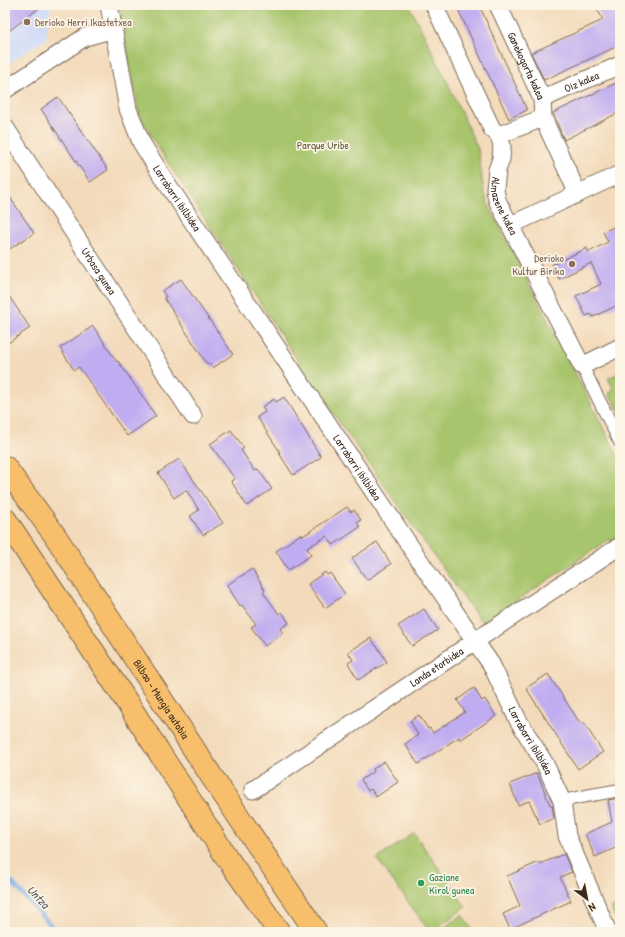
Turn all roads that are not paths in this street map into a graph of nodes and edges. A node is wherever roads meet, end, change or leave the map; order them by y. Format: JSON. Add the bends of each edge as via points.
{"nodes":[{"id":1,"x":109,"y":5,"type":"edge"},
{"id":2,"x":434,"y":5,"type":"edge"},
{"id":3,"x":498,"y":5,"type":"edge"},
{"id":4,"x":114,"y":29,"type":"junction"},
{"id":5,"x":620,"y":65,"type":"edge"},
{"id":6,"x":5,"y":90,"type":"edge"},
{"id":7,"x":542,"y":99,"type":"junction"},
{"id":8,"x":543,"y":118,"type":"junction"},
{"id":9,"x":5,"y":127,"type":"edge"},
{"id":10,"x":499,"y":134,"type":"junction"},
{"id":11,"x":620,"y":174,"type":"edge"},
{"id":12,"x":578,"y":194,"type":"junction"},
{"id":13,"x":511,"y":225,"type":"junction"},
{"id":14,"x":616,"y":349,"type":"edge"},
{"id":15,"x":582,"y":366,"type":"junction"},
{"id":16,"x":193,"y":416,"type":"dead end"},
{"id":17,"x":620,"y":442,"type":"edge"},
{"id":18,"x":5,"y":467,"type":"edge"},
{"id":19,"x":5,"y":519,"type":"edge"},
{"id":20,"x":620,"y":546,"type":"edge"},
{"id":21,"x":475,"y":641,"type":"junction"},
{"id":22,"x":253,"y":790,"type":"dead end"},
{"id":23,"x":620,"y":790,"type":"edge"},
{"id":24,"x":562,"y":801,"type":"junction"},
{"id":25,"x":279,"y":932,"type":"edge"},
{"id":26,"x":316,"y":932,"type":"edge"},
{"id":27,"x":608,"y":932,"type":"edge"}],
"edges":[{"from":1,"to":4,"type":"street","name":"Larrabarri ibilbidea"},
{"from":2,"to":10,"type":"street","via":[[492,129]]},
{"from":3,"to":7,"type":"street","name":"Ganekogorta kalea"},
{"from":4,"to":6,"type":"street","via":[[85,37]]},
{"from":4,"to":21,"type":"street","name":"Larrabarri ibilbidea","via":[[128,109],[141,142],[358,470]]},
{"from":5,"to":7,"type":"street","name":"Oiz kalea"},
{"from":7,"to":8,"type":"street","name":"Ganekogorta kalea"},
{"from":8,"to":10,"type":"street"},
{"from":8,"to":12,"type":"street","name":"Ganekogorta kalea"},
{"from":9,"to":16,"type":"street","name":"Urbasa gunea"},
{"from":10,"to":13,"type":"street","name":"Almazene kalea","via":[[502,146],[495,189],[500,206]]},
{"from":11,"to":12,"type":"street"},
{"from":12,"to":13,"type":"street"},
{"from":13,"to":15,"type":"street","name":"Almazene kalea"},
{"from":14,"to":15,"type":"street"},
{"from":15,"to":17,"type":"street"},
{"from":18,"to":26,"type":"highway","name":"Bilbao - Mungia autobia","via":[[54,534]]},
{"from":19,"to":25,"type":"highway","via":[[227,858]]},
{"from":20,"to":21,"type":"street","name":"Landa etorbidea"},
{"from":21,"to":22,"type":"street","name":"Landa etorbidea"},
{"from":21,"to":24,"type":"street","name":"Larrabarri ibilbidea","via":[[491,664]]},
{"from":23,"to":24,"type":"street"},
{"from":24,"to":27,"type":"street","name":"Larrabarri ibilbidea","via":[[566,836]]}]}
